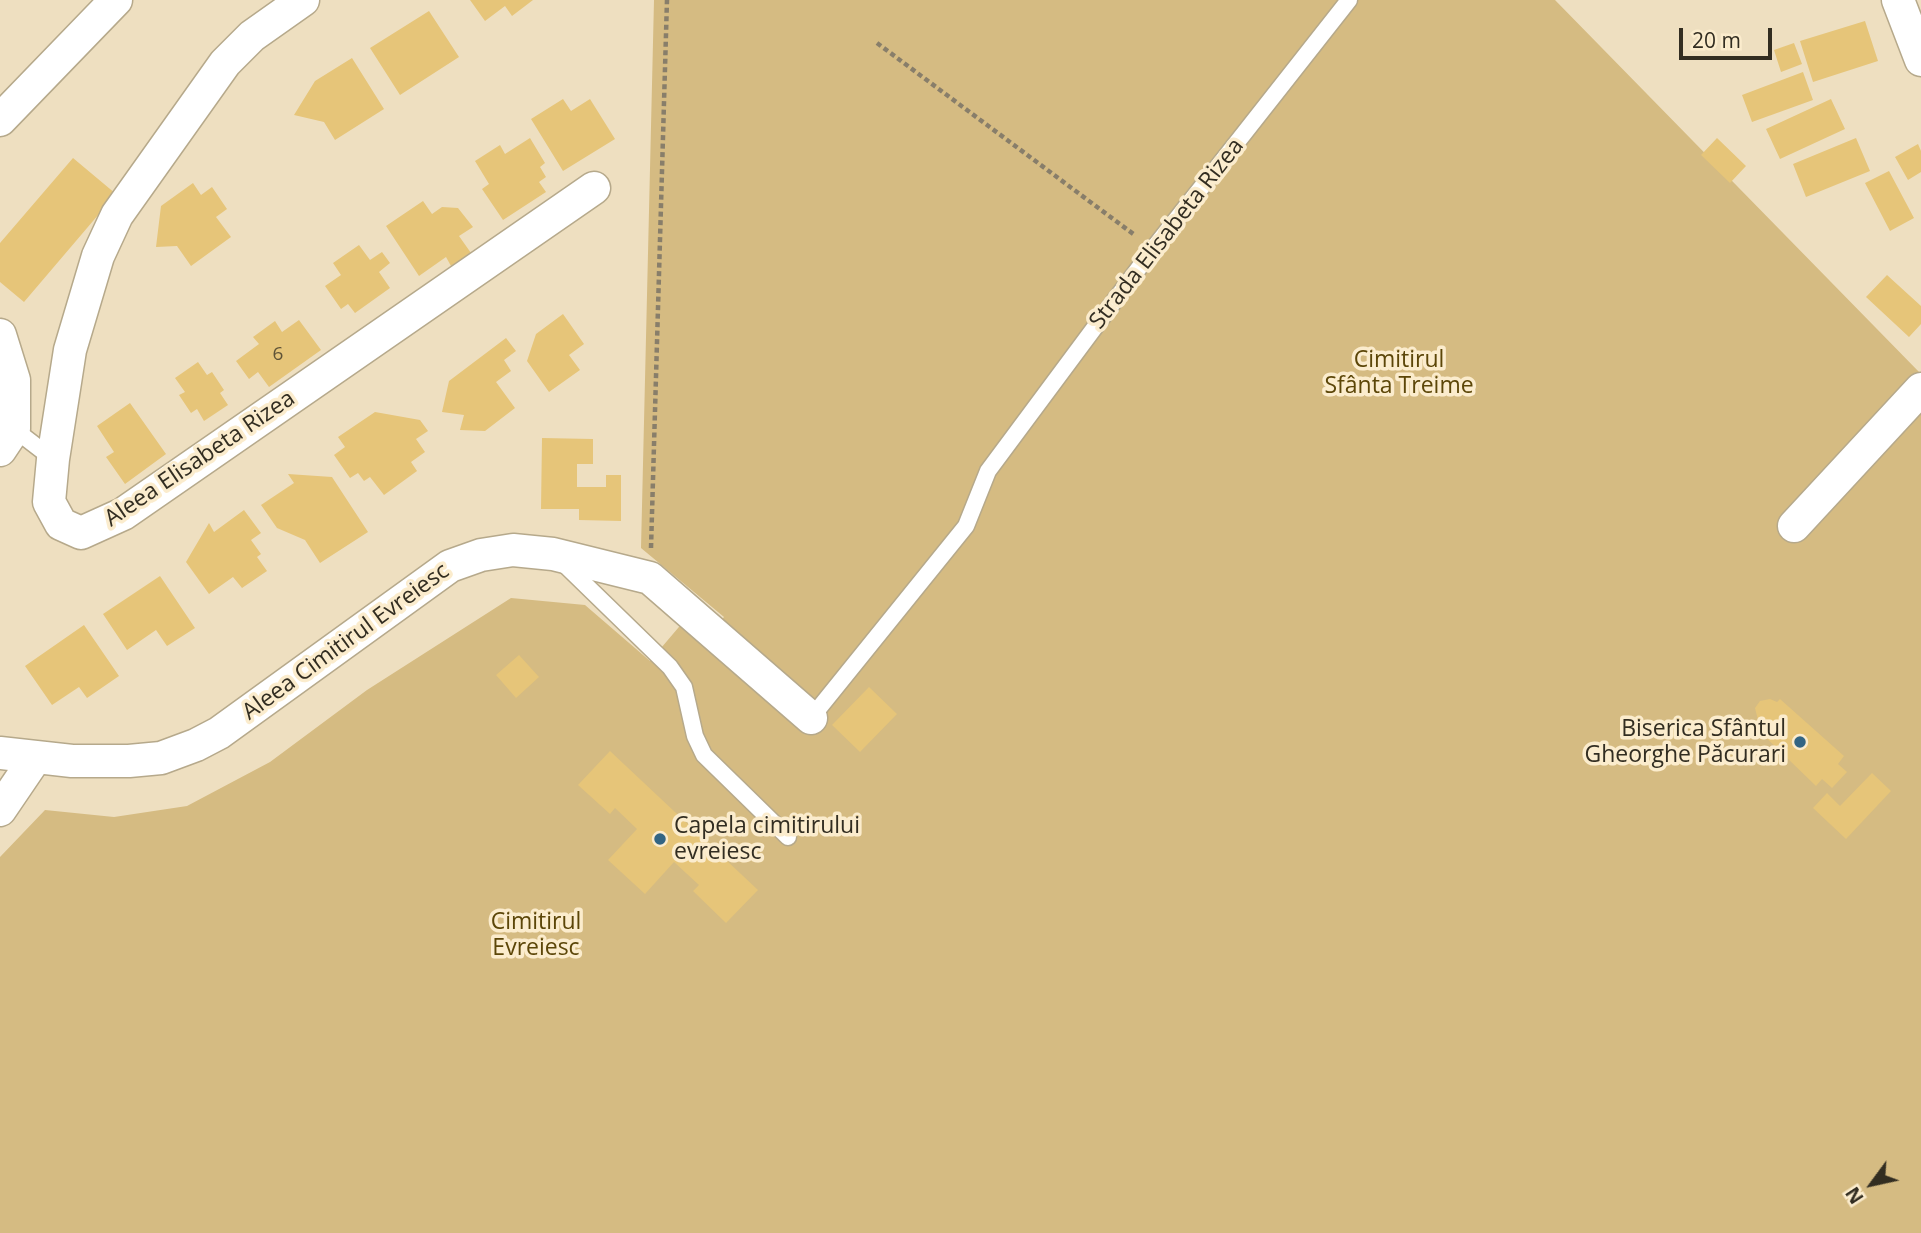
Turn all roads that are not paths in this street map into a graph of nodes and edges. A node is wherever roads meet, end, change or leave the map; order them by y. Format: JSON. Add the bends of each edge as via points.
{"nodes":[{"id":1,"x":116,"y":0,"type":"edge"},
{"id":2,"x":303,"y":0,"type":"edge"},
{"id":3,"x":1349,"y":0,"type":"edge"},
{"id":4,"x":1898,"y":0,"type":"edge"},
{"id":5,"x":1921,"y":60,"type":"edge"},
{"id":6,"x":0,"y":120,"type":"edge"},
{"id":7,"x":594,"y":188,"type":"dead end"},
{"id":8,"x":0,"y":335,"type":"edge"},
{"id":9,"x":1921,"y":389,"type":"edge"},
{"id":10,"x":7,"y":439,"type":"edge"},
{"id":11,"x":53,"y":459,"type":"junction"},
{"id":12,"x":1794,"y":526,"type":"dead end"},
{"id":13,"x":553,"y":554,"type":"junction"},
{"id":14,"x":811,"y":719,"type":"joint"},
{"id":15,"x":0,"y":753,"type":"edge"},
{"id":16,"x":36,"y":757,"type":"junction"},
{"id":17,"x":0,"y":810,"type":"edge"},
{"id":18,"x":788,"y":837,"type":"dead end"}],
"edges":[{"from":1,"to":6,"type":"street"},
{"from":2,"to":11,"type":"street","name":"Aleea Elisabeta Rizea","via":[[252,36],[225,63],[117,215],[97,257],[71,350]]},
{"from":3,"to":14,"type":"lane","name":"Strada Elisabeta Rizea","via":[[1153,249],[988,471],[966,526]]},
{"from":4,"to":5,"type":"street"},
{"from":7,"to":11,"type":"street","name":"Aleea Elisabeta Rizea","via":[[96,528],[81,533],[61,524],[49,502]]},
{"from":8,"to":10,"type":"street","via":[[13,380]]},
{"from":9,"to":12,"type":"street"},
{"from":10,"to":11,"type":"lane"},
{"from":13,"to":14,"type":"street","name":"Aleea Cimitirul Evreiesc","via":[[650,578]]},
{"from":13,"to":16,"type":"street","name":"Aleea Cimitirul Evreiesc","via":[[513,550],[450,566],[196,745],[161,758],[129,761]]},
{"from":13,"to":18,"type":"lane","via":[[670,667],[684,687],[704,755]]},
{"from":15,"to":16,"type":"street","name":"Aleea Cimitirul Evreiesc"},
{"from":16,"to":17,"type":"street"}]}
